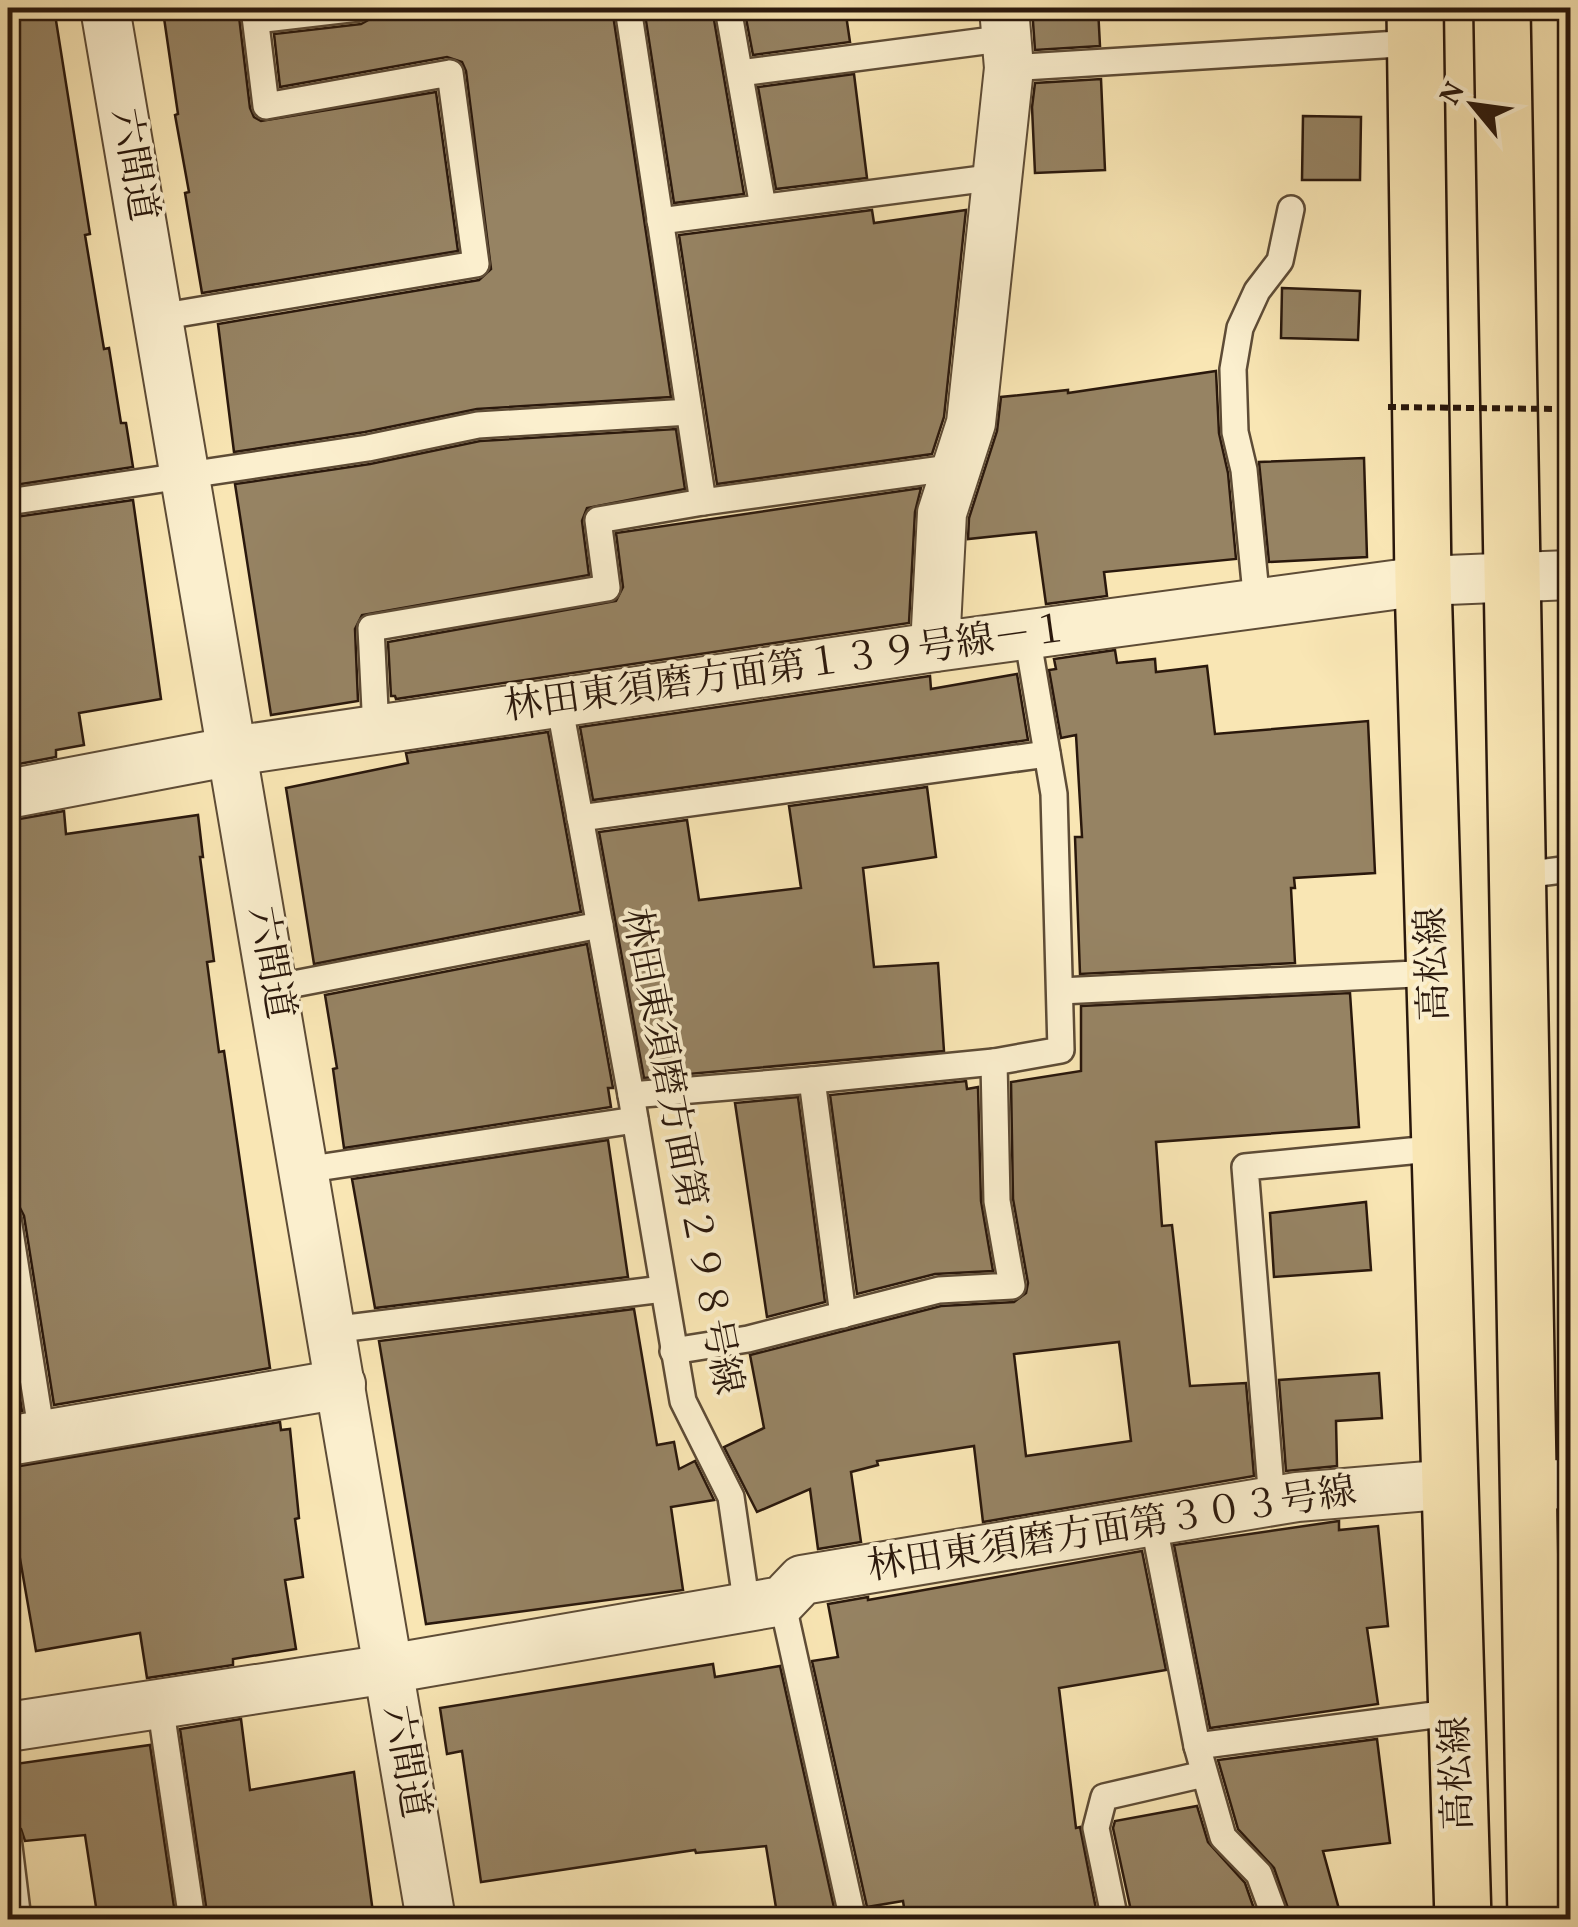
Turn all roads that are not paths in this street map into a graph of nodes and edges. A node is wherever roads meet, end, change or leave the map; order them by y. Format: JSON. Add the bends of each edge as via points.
{"nodes":[{"id":1,"x":105,"y":8,"type":"edge"},
{"id":2,"x":358,"y":8,"type":"edge"},
{"id":3,"x":628,"y":8,"type":"edge"},
{"id":4,"x":728,"y":8,"type":"edge"},
{"id":5,"x":1502,"y":8,"type":"edge"},
{"id":6,"x":255,"y":14,"type":"edge"},
{"id":7,"x":1415,"y":25,"type":"edge"},
{"id":8,"x":1007,"y":38,"type":"edge"},
{"id":9,"x":740,"y":73,"type":"junction"},
{"id":10,"x":997,"y":177,"type":"junction"},
{"id":11,"x":763,"y":207,"type":"junction"},
{"id":12,"x":1291,"y":209,"type":"dead end"},
{"id":13,"x":660,"y":220,"type":"junction"},
{"id":14,"x":159,"y":317,"type":"junction"},
{"id":15,"x":689,"y":412,"type":"junction"},
{"id":16,"x":956,"y":467,"type":"junction"},
{"id":17,"x":186,"y":474,"type":"junction"},
{"id":18,"x":8,"y":502,"type":"edge"},
{"id":19,"x":703,"y":502,"type":"junction"},
{"id":20,"x":1570,"y":575,"type":"edge"},
{"id":21,"x":1508,"y":578,"type":"junction"},
{"id":22,"x":1424,"y":581,"type":"junction"},
{"id":23,"x":1257,"y":604,"type":"junction"},
{"id":24,"x":1027,"y":635,"type":"junction"},
{"id":25,"x":934,"y":648,"type":"junction"},
{"id":26,"x":559,"y":703,"type":"junction"},
{"id":27,"x":376,"y":730,"type":"junction"},
{"id":28,"x":233,"y":751,"type":"junction"},
{"id":29,"x":1047,"y":754,"type":"junction"},
{"id":30,"x":8,"y":794,"type":"edge"},
{"id":31,"x":580,"y":818,"type":"junction"},
{"id":32,"x":1570,"y":870,"type":"edge"},
{"id":33,"x":1516,"y":876,"type":"junction"},
{"id":34,"x":600,"y":925,"type":"junction"},
{"id":35,"x":1436,"y":973,"type":"junction"},
{"id":36,"x":273,"y":988,"type":"junction"},
{"id":37,"x":1060,"y":991,"type":"junction"},
{"id":38,"x":994,"y":1062,"type":"junction"},
{"id":39,"x":812,"y":1080,"type":"junction"},
{"id":40,"x":634,"y":1107,"type":"junction"},
{"id":41,"x":1441,"y":1148,"type":"junction"},
{"id":42,"x":304,"y":1170,"type":"junction"},
{"id":43,"x":8,"y":1219,"type":"edge"},
{"id":44,"x":10,"y":1250,"type":"edge"},
{"id":45,"x":663,"y":1289,"type":"junction"},
{"id":46,"x":843,"y":1315,"type":"junction"},
{"id":47,"x":331,"y":1330,"type":"junction"},
{"id":48,"x":674,"y":1351,"type":"junction"},
{"id":49,"x":340,"y":1384,"type":"junction"},
{"id":50,"x":25,"y":1438,"type":"edge"},
{"id":51,"x":1452,"y":1484,"type":"junction"},
{"id":52,"x":1550,"y":1484,"type":"edge"},
{"id":53,"x":1272,"y":1502,"type":"junction"},
{"id":54,"x":1152,"y":1521,"type":"junction"},
{"id":55,"x":764,"y":1604,"type":"junction"},
{"id":56,"x":388,"y":1669,"type":"junction"},
{"id":57,"x":160,"y":1704,"type":"junction"},
{"id":58,"x":1458,"y":1712,"type":"junction"},
{"id":59,"x":8,"y":1727,"type":"edge"},
{"id":60,"x":1196,"y":1746,"type":"junction"},
{"id":61,"x":1204,"y":1774,"type":"junction"},
{"id":62,"x":8,"y":1838,"type":"edge"},
{"id":63,"x":18,"y":1920,"type":"edge"},
{"id":64,"x":192,"y":1920,"type":"edge"},
{"id":65,"x":431,"y":1920,"type":"edge"},
{"id":66,"x":853,"y":1920,"type":"edge"},
{"id":67,"x":1115,"y":1920,"type":"edge"},
{"id":68,"x":1276,"y":1920,"type":"edge"},
{"id":69,"x":1463,"y":1920,"type":"edge"},
{"id":70,"x":1536,"y":1920,"type":"edge"}],
"edges":[{"from":1,"to":14,"type":"street","name":"六間道"},
{"from":2,"to":6,"type":"lane"},
{"from":3,"to":13,"type":"lane"},
{"from":4,"to":9,"type":"lane"},
{"from":5,"to":21,"type":"main road","name":"高松線"},
{"from":6,"to":14,"type":"lane","via":[[266,106],[450,73],[476,264]]},
{"from":7,"to":8,"type":"lane"},
{"from":7,"to":22,"type":"main road","name":"高松線"},
{"from":8,"to":9,"type":"lane"},
{"from":8,"to":10,"type":"street"},
{"from":9,"to":11,"type":"lane"},
{"from":10,"to":11,"type":"lane"},
{"from":10,"to":16,"type":"street","via":[[971,423]]},
{"from":11,"to":13,"type":"lane"},
{"from":12,"to":23,"type":"lane","via":[[1280,261],[1240,328],[1233,369],[1234,432]]},
{"from":13,"to":15,"type":"lane"},
{"from":14,"to":17,"type":"street","name":"六間道"},
{"from":15,"to":17,"type":"lane","via":[[478,425]]},
{"from":15,"to":19,"type":"lane"},
{"from":16,"to":19,"type":"lane"},
{"from":16,"to":25,"type":"street","via":[[942,513]]},
{"from":17,"to":18,"type":"lane"},
{"from":17,"to":28,"type":"street","name":"六間道"},
{"from":19,"to":27,"type":"lane","via":[[598,520],[607,588],[370,628]]},
{"from":20,"to":21,"type":"street","name":"林田東須磨方面第１３９号線－１"},
{"from":21,"to":22,"type":"street","name":"林田東須磨方面第１３９号線－１"},
{"from":21,"to":33,"type":"main road","name":"高松線"},
{"from":22,"to":23,"type":"street","name":"林田東須磨方面第１３９号線－１"},
{"from":22,"to":35,"type":"main road","name":"高松線"},
{"from":23,"to":24,"type":"street","name":"林田東須磨方面第１３９号線－１"},
{"from":24,"to":25,"type":"street","name":"林田東須磨方面第１３９号線－１"},
{"from":24,"to":29,"type":"lane"},
{"from":25,"to":26,"type":"street","name":"林田東須磨方面第１３９号線－１"},
{"from":26,"to":27,"type":"street","name":"林田東須磨方面第１３９号線－１"},
{"from":26,"to":31,"type":"lane","name":"林田東須磨方面第２９８号線"},
{"from":27,"to":28,"type":"street","name":"林田東須磨方面第１３９号線－１"},
{"from":28,"to":30,"type":"street","name":"林田東須磨方面第１３９号線－１"},
{"from":28,"to":36,"type":"street","name":"六間道"},
{"from":29,"to":31,"type":"lane"},
{"from":29,"to":37,"type":"lane"},
{"from":31,"to":34,"type":"lane","name":"林田東須磨方面第２９８号線"},
{"from":32,"to":33,"type":"lane"},
{"from":33,"to":52,"type":"main road","name":"高松線"},
{"from":34,"to":36,"type":"lane"},
{"from":34,"to":40,"type":"lane","name":"林田東須磨方面第２９８号線"},
{"from":35,"to":37,"type":"lane"},
{"from":35,"to":41,"type":"main road","name":"高松線"},
{"from":36,"to":42,"type":"street","name":"六間道"},
{"from":37,"to":38,"type":"lane","via":[[1061,1050]]},
{"from":38,"to":39,"type":"lane"},
{"from":38,"to":46,"type":"lane","via":[[996,1201],[1012,1286],[939,1290]]},
{"from":39,"to":40,"type":"lane"},
{"from":39,"to":46,"type":"lane"},
{"from":40,"to":42,"type":"lane"},
{"from":40,"to":45,"type":"lane","name":"林田東須磨方面第２９８号線"},
{"from":41,"to":51,"type":"main road","name":"高松線"},
{"from":41,"to":53,"type":"lane","via":[[1245,1167]]},
{"from":42,"to":47,"type":"street","name":"六間道"},
{"from":43,"to":44,"type":"lane"},
{"from":44,"to":50,"type":"lane"},
{"from":45,"to":47,"type":"lane"},
{"from":45,"to":48,"type":"lane","name":"林田東須磨方面第２９８号線"},
{"from":46,"to":48,"type":"lane"},
{"from":47,"to":49,"type":"street","name":"六間道"},
{"from":48,"to":55,"type":"lane","name":"林田東須磨方面第２９８号線","via":[[683,1401],[731,1497]]},
{"from":49,"to":50,"type":"street"},
{"from":49,"to":56,"type":"street","name":"六間道"},
{"from":51,"to":53,"type":"street","name":"林田東須磨方面第３０３号線"},
{"from":51,"to":58,"type":"main road","name":"高松線"},
{"from":52,"to":70,"type":"main road","name":"高松線"},
{"from":53,"to":54,"type":"street","name":"林田東須磨方面第３０３号線"},
{"from":54,"to":55,"type":"street","name":"林田東須磨方面第３０３号線","via":[[802,1580]]},
{"from":54,"to":60,"type":"lane"},
{"from":55,"to":56,"type":"street"},
{"from":55,"to":66,"type":"lane","name":"林田東須磨方面第２９８号線"},
{"from":56,"to":57,"type":"street"},
{"from":56,"to":65,"type":"street","name":"六間道"},
{"from":57,"to":59,"type":"street"},
{"from":57,"to":64,"type":"lane"},
{"from":58,"to":60,"type":"lane"},
{"from":58,"to":69,"type":"main road","name":"高松線"},
{"from":60,"to":61,"type":"lane"},
{"from":61,"to":67,"type":"lane","via":[[1104,1796],[1096,1828]]},
{"from":61,"to":68,"type":"lane","via":[[1223,1837],[1258,1874]]},
{"from":62,"to":63,"type":"lane"}]}
